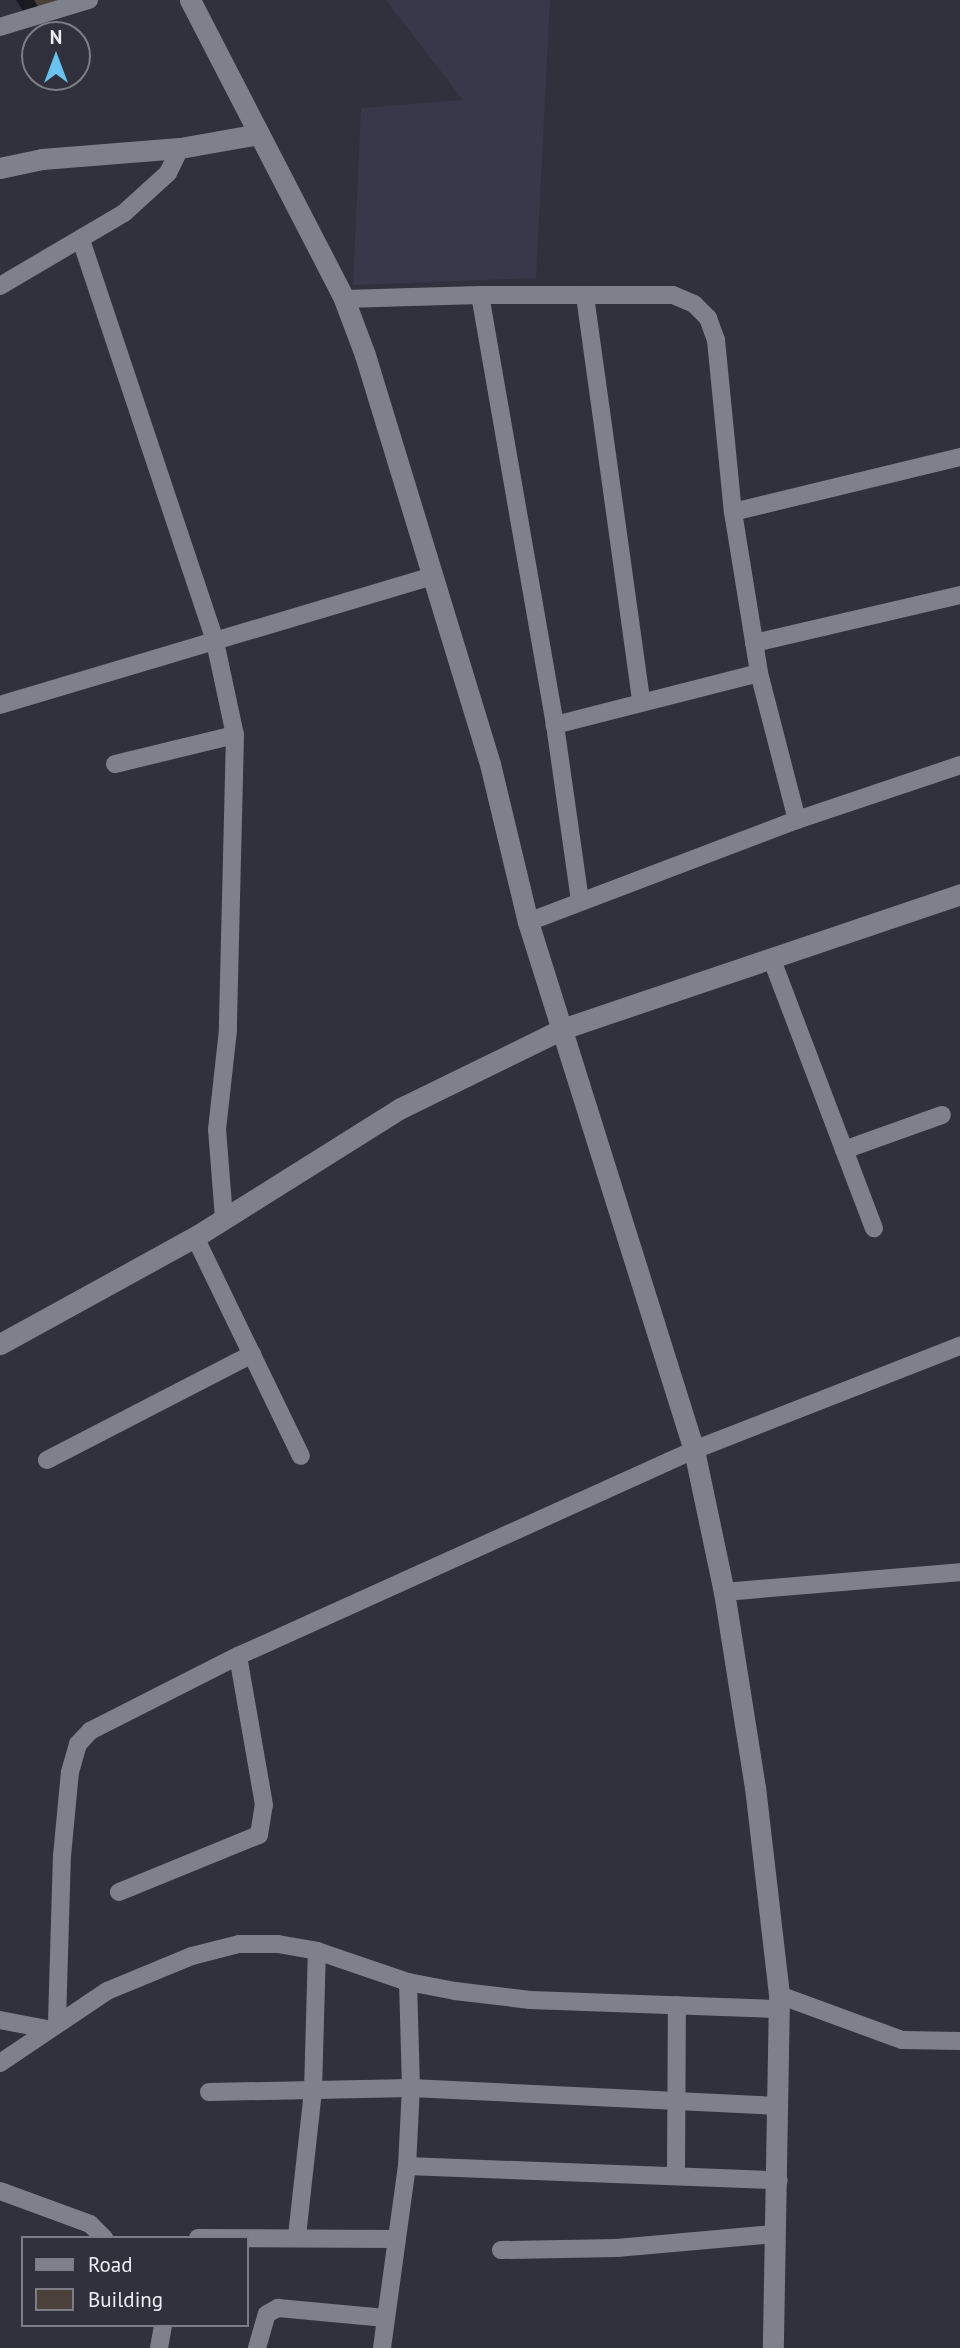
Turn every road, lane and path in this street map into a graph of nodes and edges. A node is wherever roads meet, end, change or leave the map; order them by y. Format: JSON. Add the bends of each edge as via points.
{"nodes":[{"id":1,"x":89,"y":0,"type":"edge"},
{"id":2,"x":190,"y":0,"type":"edge"},
{"id":3,"x":0,"y":27,"type":"edge"},
{"id":4,"x":259,"y":134,"type":"junction"},
{"id":5,"x":180,"y":148,"type":"junction"},
{"id":6,"x":0,"y":168,"type":"edge"},
{"id":7,"x":81,"y":240,"type":"junction"},
{"id":8,"x":0,"y":286,"type":"edge"},
{"id":9,"x":480,"y":295,"type":"junction"},
{"id":10,"x":585,"y":296,"type":"junction"},
{"id":11,"x":344,"y":299,"type":"junction"},
{"id":12,"x":960,"y":457,"type":"edge"},
{"id":13,"x":733,"y":512,"type":"junction"},
{"id":14,"x":432,"y":576,"type":"junction"},
{"id":15,"x":960,"y":595,"type":"edge"},
{"id":16,"x":214,"y":638,"type":"junction"},
{"id":17,"x":754,"y":643,"type":"junction"},
{"id":18,"x":759,"y":673,"type":"junction"},
{"id":19,"x":641,"y":702,"type":"junction"},
{"id":20,"x":0,"y":705,"type":"edge"},
{"id":21,"x":555,"y":725,"type":"junction"},
{"id":22,"x":235,"y":736,"type":"junction"},
{"id":23,"x":115,"y":764,"type":"dead end"},
{"id":24,"x":960,"y":765,"type":"edge"},
{"id":25,"x":797,"y":820,"type":"junction"},
{"id":26,"x":960,"y":894,"type":"edge"},
{"id":27,"x":580,"y":901,"type":"junction"},
{"id":28,"x":528,"y":922,"type":"junction"},
{"id":29,"x":772,"y":960,"type":"junction"},
{"id":30,"x":562,"y":1029,"type":"junction"},
{"id":31,"x":942,"y":1115,"type":"dead end"},
{"id":32,"x":844,"y":1150,"type":"junction"},
{"id":33,"x":224,"y":1218,"type":"junction"},
{"id":34,"x":874,"y":1228,"type":"dead end"},
{"id":35,"x":195,"y":1237,"type":"junction"},
{"id":36,"x":0,"y":1344,"type":"edge"},
{"id":37,"x":960,"y":1346,"type":"edge"},
{"id":38,"x":252,"y":1354,"type":"junction"},
{"id":39,"x":695,"y":1450,"type":"junction"},
{"id":40,"x":301,"y":1456,"type":"dead end"},
{"id":41,"x":47,"y":1460,"type":"dead end"},
{"id":42,"x":960,"y":1572,"type":"edge"},
{"id":43,"x":724,"y":1592,"type":"junction"},
{"id":44,"x":238,"y":1656,"type":"junction"},
{"id":45,"x":119,"y":1892,"type":"dead end"},
{"id":46,"x":317,"y":1951,"type":"junction"},
{"id":47,"x":408,"y":1982,"type":"junction"},
{"id":48,"x":779,"y":2002,"type":"junction"},
{"id":49,"x":677,"y":2005,"type":"junction"},
{"id":50,"x":0,"y":2020,"type":"edge"},
{"id":51,"x":52,"y":2026,"type":"junction"},
{"id":52,"x":960,"y":2040,"type":"edge"},
{"id":53,"x":0,"y":2063,"type":"edge"},
{"id":54,"x":411,"y":2088,"type":"junction"},
{"id":55,"x":313,"y":2091,"type":"junction"},
{"id":56,"x":209,"y":2092,"type":"dead end"},
{"id":57,"x":677,"y":2100,"type":"junction"},
{"id":58,"x":778,"y":2106,"type":"junction"},
{"id":59,"x":407,"y":2166,"type":"junction"},
{"id":60,"x":676,"y":2176,"type":"junction"},
{"id":61,"x":779,"y":2180,"type":"junction"},
{"id":62,"x":0,"y":2191,"type":"edge"},
{"id":63,"x":775,"y":2234,"type":"junction"},
{"id":64,"x":102,"y":2236,"type":"edge"},
{"id":65,"x":297,"y":2236,"type":"junction"},
{"id":66,"x":248,"y":2237,"type":"edge"},
{"id":67,"x":397,"y":2239,"type":"junction"},
{"id":68,"x":501,"y":2250,"type":"dead end"},
{"id":69,"x":386,"y":2318,"type":"junction"},
{"id":70,"x":163,"y":2327,"type":"edge"},
{"id":71,"x":159,"y":2348,"type":"edge"},
{"id":72,"x":257,"y":2348,"type":"edge"},
{"id":73,"x":382,"y":2348,"type":"edge"},
{"id":74,"x":773,"y":2348,"type":"edge"}],
"edges":[{"from":1,"to":3,"type":"street"},
{"from":2,"to":4,"type":"main road"},
{"from":4,"to":5,"type":"main road"},
{"from":4,"to":11,"type":"main road"},
{"from":5,"to":6,"type":"main road","via":[[42,159]]},
{"from":5,"to":7,"type":"street","via":[[159,181],[124,213]]},
{"from":7,"to":8,"type":"street"},
{"from":7,"to":16,"type":"street"},
{"from":9,"to":10,"type":"street"},
{"from":9,"to":11,"type":"street"},
{"from":9,"to":21,"type":"street"},
{"from":10,"to":13,"type":"street","via":[[673,295],[695,304],[708,318],[716,340]]},
{"from":10,"to":19,"type":"street"},
{"from":11,"to":14,"type":"main road"},
{"from":12,"to":13,"type":"street"},
{"from":13,"to":17,"type":"street"},
{"from":14,"to":16,"type":"street"},
{"from":14,"to":28,"type":"main road","via":[[489,764]]},
{"from":15,"to":17,"type":"street"},
{"from":16,"to":20,"type":"street"},
{"from":16,"to":22,"type":"street"},
{"from":17,"to":18,"type":"street"},
{"from":18,"to":19,"type":"street"},
{"from":18,"to":25,"type":"street"},
{"from":19,"to":21,"type":"street"},
{"from":21,"to":27,"type":"street"},
{"from":22,"to":23,"type":"street"},
{"from":22,"to":33,"type":"street","via":[[228,1030],[217,1129]]},
{"from":24,"to":25,"type":"street"},
{"from":25,"to":27,"type":"street"},
{"from":26,"to":29,"type":"main road"},
{"from":27,"to":28,"type":"street"},
{"from":28,"to":30,"type":"main road"},
{"from":29,"to":30,"type":"main road"},
{"from":29,"to":32,"type":"street"},
{"from":30,"to":33,"type":"main road","via":[[401,1108]]},
{"from":30,"to":39,"type":"main road"},
{"from":31,"to":32,"type":"street"},
{"from":32,"to":34,"type":"street"},
{"from":33,"to":35,"type":"main road"},
{"from":35,"to":36,"type":"main road"},
{"from":35,"to":38,"type":"street"},
{"from":37,"to":39,"type":"street"},
{"from":38,"to":40,"type":"street"},
{"from":38,"to":41,"type":"street"},
{"from":39,"to":43,"type":"main road"},
{"from":39,"to":44,"type":"street"},
{"from":42,"to":43,"type":"street"},
{"from":43,"to":48,"type":"main road","via":[[755,1787]]},
{"from":44,"to":45,"type":"street","via":[[264,1805],[259,1835]]},
{"from":44,"to":51,"type":"street","via":[[90,1731],[78,1744],[70,1772],[62,1856]]},
{"from":46,"to":47,"type":"street"},
{"from":46,"to":51,"type":"street","via":[[239,1944],[192,1956],[107,1991]]},
{"from":46,"to":55,"type":"street"},
{"from":47,"to":49,"type":"street","via":[[530,2000]]},
{"from":47,"to":54,"type":"street"},
{"from":48,"to":49,"type":"street"},
{"from":48,"to":52,"type":"street","via":[[902,2040]]},
{"from":48,"to":58,"type":"main road"},
{"from":49,"to":57,"type":"street"},
{"from":50,"to":51,"type":"street"},
{"from":51,"to":53,"type":"street"},
{"from":54,"to":55,"type":"street"},
{"from":54,"to":57,"type":"street"},
{"from":54,"to":59,"type":"street"},
{"from":55,"to":56,"type":"street"},
{"from":55,"to":65,"type":"street"},
{"from":57,"to":58,"type":"street"},
{"from":57,"to":60,"type":"street"},
{"from":58,"to":61,"type":"main road"},
{"from":59,"to":60,"type":"street"},
{"from":59,"to":67,"type":"street"},
{"from":60,"to":61,"type":"street"},
{"from":61,"to":63,"type":"main road"},
{"from":62,"to":64,"type":"street","via":[[90,2224]]},
{"from":63,"to":68,"type":"street","via":[[617,2248]]},
{"from":63,"to":74,"type":"main road"},
{"from":65,"to":66,"type":"street"},
{"from":65,"to":67,"type":"street"},
{"from":67,"to":69,"type":"street"},
{"from":69,"to":72,"type":"street","via":[[278,2308],[267,2314]]},
{"from":69,"to":73,"type":"street"},
{"from":70,"to":71,"type":"street"}]}
